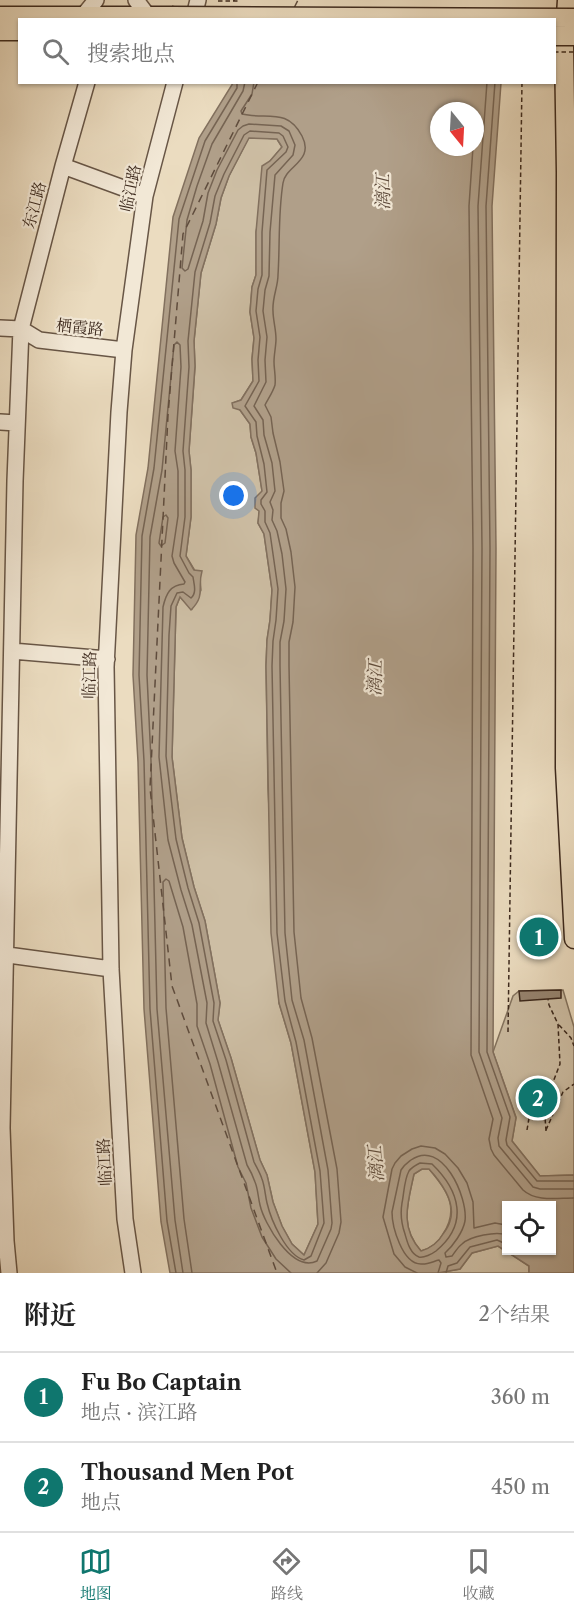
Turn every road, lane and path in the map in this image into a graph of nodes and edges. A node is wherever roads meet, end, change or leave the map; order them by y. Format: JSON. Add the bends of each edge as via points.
{"nodes":[{"id":1,"x":96,"y":0,"type":"edge"},
{"id":2,"x":136,"y":0,"type":"edge"},
{"id":3,"x":198,"y":0,"type":"edge"},
{"id":4,"x":567,"y":0,"type":"edge"},
{"id":5,"x":83,"y":15,"type":"junction"},
{"id":6,"x":0,"y":16,"type":"edge"},
{"id":7,"x":148,"y":16,"type":"junction"},
{"id":8,"x":194,"y":18,"type":"edge"},
{"id":9,"x":574,"y":18,"type":"edge"},
{"id":10,"x":0,"y":31,"type":"edge"},
{"id":11,"x":18,"y":31,"type":"edge"},
{"id":12,"x":556,"y":36,"type":"edge"},
{"id":13,"x":574,"y":36,"type":"edge"},
{"id":14,"x":556,"y":52,"type":"edge"},
{"id":15,"x":574,"y":52,"type":"edge"},
{"id":16,"x":86,"y":84,"type":"edge"},
{"id":17,"x":174,"y":84,"type":"edge"},
{"id":18,"x":522,"y":84,"type":"edge"},
{"id":19,"x":63,"y":166,"type":"junction"},
{"id":20,"x":570,"y":167,"type":"edge"},
{"id":21,"x":145,"y":195,"type":"junction"},
{"id":22,"x":0,"y":321,"type":"edge"},
{"id":23,"x":22,"y":325,"type":"junction"},
{"id":24,"x":0,"y":328,"type":"edge"},
{"id":25,"x":124,"y":350,"type":"junction"},
{"id":26,"x":0,"y":422,"type":"edge"},
{"id":27,"x":17,"y":423,"type":"junction"},
{"id":28,"x":570,"y":524,"type":"edge"},
{"id":29,"x":12,"y":651,"type":"junction"},
{"id":30,"x":107,"y":659,"type":"junction"},
{"id":31,"x":569,"y":768,"type":"edge"},
{"id":32,"x":574,"y":932,"type":"edge"},
{"id":33,"x":574,"y":939,"type":"edge"},
{"id":34,"x":2,"y":954,"type":"edge"},
{"id":35,"x":111,"y":969,"type":"junction"},
{"id":36,"x":548,"y":999,"type":"dead end"},
{"id":37,"x":558,"y":1024,"type":"junction"},
{"id":38,"x":508,"y":1032,"type":"dead end"},
{"id":39,"x":574,"y":1046,"type":"edge"},
{"id":40,"x":574,"y":1084,"type":"edge"},
{"id":41,"x":548,"y":1101,"type":"junction"},
{"id":42,"x":527,"y":1130,"type":"dead end"},
{"id":43,"x":9,"y":1273,"type":"edge"},
{"id":44,"x":133,"y":1273,"type":"edge"}],
"edges":[{"from":1,"to":5,"type":"street"},
{"from":2,"to":7,"type":"street"},
{"from":3,"to":8,"type":"street"},
{"from":4,"to":20,"type":"main road","via":[[564,46]]},
{"from":5,"to":6,"type":"main road"},
{"from":5,"to":7,"type":"main road"},
{"from":7,"to":9,"type":"main road","bridge":true},
{"from":10,"to":11,"type":"main road"},
{"from":12,"to":13,"type":"main road","bridge":true},
{"from":14,"to":15,"type":"path","bridge":true},
{"from":16,"to":19,"type":"street","name":"东江路"},
{"from":17,"to":21,"type":"street","name":"临江路"},
{"from":18,"to":38,"type":"path"},
{"from":19,"to":21,"type":"street"},
{"from":19,"to":23,"type":"street","name":"东江路"},
{"from":20,"to":28,"type":"main road"},
{"from":21,"to":25,"type":"street","name":"临江路"},
{"from":22,"to":23,"type":"street","name":"栖霞路"},
{"from":23,"to":24,"type":"street","name":"栖霞路"},
{"from":23,"to":25,"type":"street","name":"栖霞路","via":[[39,340]]},
{"from":23,"to":27,"type":"street","name":"东江路"},
{"from":25,"to":30,"type":"street","name":"临江路"},
{"from":26,"to":27,"type":"street"},
{"from":27,"to":29,"type":"street","name":"东江路"},
{"from":28,"to":31,"type":"main road"},
{"from":29,"to":30,"type":"street"},
{"from":29,"to":34,"type":"street","name":"东江路"},
{"from":30,"to":35,"type":"street","name":"临江路"},
{"from":31,"to":32,"type":"main road"},
{"from":32,"to":33,"type":"main road"},
{"from":34,"to":35,"type":"street"},
{"from":34,"to":43,"type":"street","name":"东江路","via":[[2,1128]]},
{"from":35,"to":44,"type":"street","name":"临江路","via":[[125,1219]]},
{"from":36,"to":37,"type":"path"},
{"from":37,"to":39,"type":"path"},
{"from":37,"to":41,"type":"path","via":[[560,1064]]},
{"from":40,"to":41,"type":"path","via":[[563,1092],[546,1131]]},
{"from":41,"to":42,"type":"path","via":[[531,1112]]}]}
